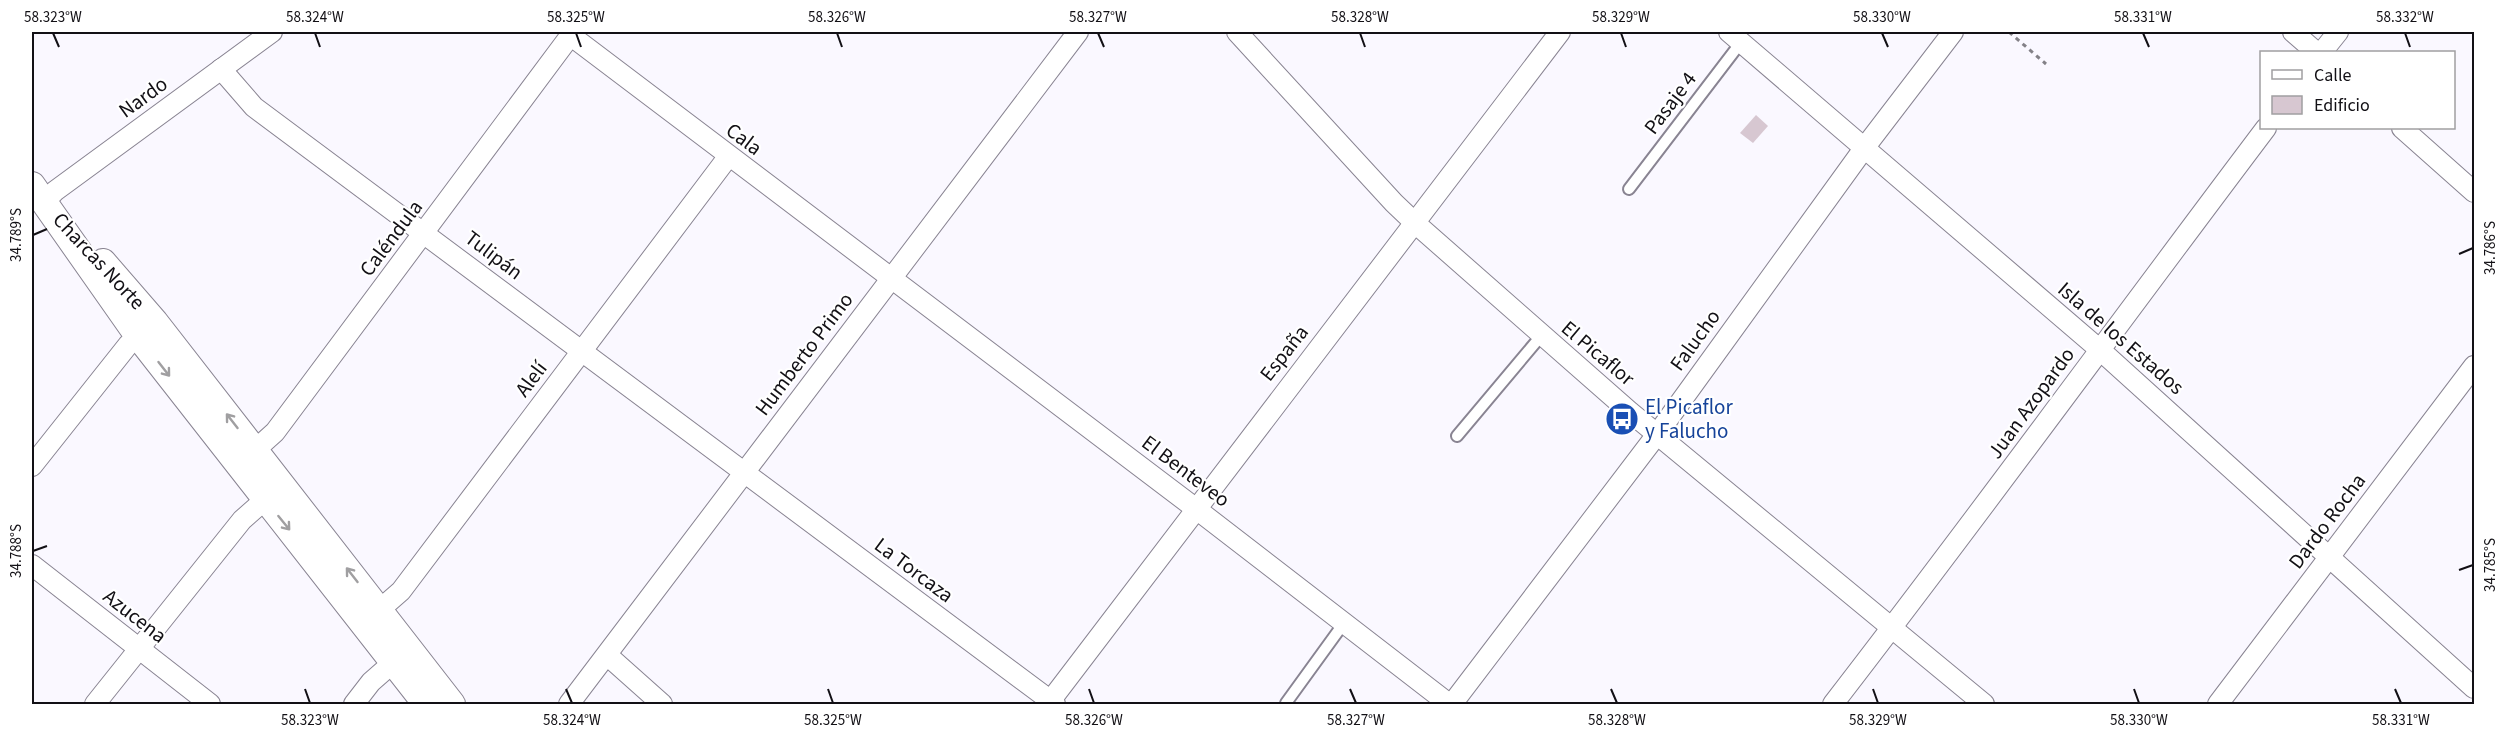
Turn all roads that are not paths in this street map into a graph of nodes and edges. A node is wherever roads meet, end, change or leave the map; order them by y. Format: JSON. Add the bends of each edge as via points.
{"nodes":[{"id":1,"x":272,"y":32,"type":"edge"},
{"id":2,"x":1077,"y":32,"type":"edge"},
{"id":3,"x":1237,"y":32,"type":"edge"},
{"id":4,"x":1560,"y":32,"type":"edge"},
{"id":5,"x":1953,"y":32,"type":"edge"},
{"id":6,"x":2293,"y":32,"type":"edge"},
{"id":7,"x":2338,"y":32,"type":"edge"},
{"id":8,"x":572,"y":33,"type":"edge"},
{"id":9,"x":1736,"y":36,"type":"edge"},
{"id":10,"x":2315,"y":51,"type":"edge"},
{"id":11,"x":2323,"y":51,"type":"edge"},
{"id":12,"x":221,"y":69,"type":"junction"},
{"id":13,"x":2265,"y":129,"type":"edge"},
{"id":14,"x":2403,"y":129,"type":"edge"},
{"id":15,"x":1865,"y":147,"type":"junction"},
{"id":16,"x":728,"y":157,"type":"junction"},
{"id":17,"x":1629,"y":189,"type":"dead end"},
{"id":18,"x":2475,"y":192,"type":"edge"},
{"id":19,"x":38,"y":194,"type":"edge"},
{"id":20,"x":1415,"y":223,"type":"junction"},
{"id":21,"x":425,"y":234,"type":"junction"},
{"id":22,"x":891,"y":278,"type":"junction"},
{"id":23,"x":147,"y":329,"type":"junction"},
{"id":24,"x":1541,"y":336,"type":"junction"},
{"id":25,"x":2099,"y":349,"type":"junction"},
{"id":26,"x":582,"y":351,"type":"junction"},
{"id":27,"x":2475,"y":366,"type":"edge"},
{"id":28,"x":1658,"y":432,"type":"junction"},
{"id":29,"x":1457,"y":436,"type":"dead end"},
{"id":30,"x":245,"y":455,"type":"junction"},
{"id":31,"x":32,"y":466,"type":"edge"},
{"id":32,"x":744,"y":474,"type":"junction"},
{"id":33,"x":274,"y":492,"type":"junction"},
{"id":34,"x":1195,"y":508,"type":"junction"},
{"id":35,"x":2330,"y":557,"type":"junction"},
{"id":36,"x":32,"y":565,"type":"edge"},
{"id":37,"x":372,"y":617,"type":"junction"},
{"id":38,"x":1344,"y":623,"type":"junction"},
{"id":39,"x":1892,"y":628,"type":"junction"},
{"id":40,"x":139,"y":649,"type":"junction"},
{"id":41,"x":401,"y":655,"type":"junction"},
{"id":42,"x":607,"y":655,"type":"junction"},
{"id":43,"x":2475,"y":688,"type":"edge"},
{"id":44,"x":1051,"y":703,"type":"edge"},
{"id":45,"x":1286,"y":703,"type":"dead end"},
{"id":46,"x":95,"y":705,"type":"edge"},
{"id":47,"x":210,"y":705,"type":"edge"},
{"id":48,"x":354,"y":705,"type":"edge"},
{"id":49,"x":426,"y":705,"type":"edge"},
{"id":50,"x":452,"y":705,"type":"edge"},
{"id":51,"x":569,"y":705,"type":"edge"},
{"id":52,"x":662,"y":705,"type":"edge"},
{"id":53,"x":1450,"y":705,"type":"edge"},
{"id":54,"x":1833,"y":705,"type":"edge"},
{"id":55,"x":1984,"y":705,"type":"edge"},
{"id":56,"x":2218,"y":705,"type":"edge"}],
"edges":[{"from":1,"to":12,"type":"street","name":"Nardo"},
{"from":2,"to":22,"type":"street","name":"Humberto Primo"},
{"from":3,"to":20,"type":"street","name":"El Picaflor"},
{"from":4,"to":20,"type":"street","name":"España"},
{"from":5,"to":15,"type":"street","name":"Falucho"},
{"from":6,"to":10,"type":"street"},
{"from":7,"to":11,"type":"street"},
{"from":8,"to":16,"type":"street","name":"Cala"},
{"from":8,"to":21,"type":"street","name":"Caléndula"},
{"from":9,"to":15,"type":"street","name":"Isla de los Estados"},
{"from":9,"to":17,"type":"lane","name":"Pasaje 4"},
{"from":12,"to":19,"type":"street","name":"Nardo","via":[[55,191]]},
{"from":12,"to":21,"type":"street","name":"Tulipán","via":[[254,107]]},
{"from":13,"to":25,"type":"street","name":"Juan Azopardo"},
{"from":14,"to":18,"type":"street"},
{"from":15,"to":25,"type":"street","name":"Isla de los Estados"},
{"from":15,"to":28,"type":"street","name":"Falucho"},
{"from":16,"to":22,"type":"street","name":"Cala"},
{"from":16,"to":26,"type":"street","name":"Alelí"},
{"from":19,"to":23,"type":"street","name":"Charcas Norte","via":[[117,277]]},
{"from":20,"to":24,"type":"street","name":"El Picaflor"},
{"from":20,"to":34,"type":"street","name":"España"},
{"from":21,"to":26,"type":"street","name":"Tulipán"},
{"from":21,"to":30,"type":"street","name":"Caléndula","via":[[275,432]]},
{"from":22,"to":32,"type":"street","name":"Humberto Primo"},
{"from":22,"to":34,"type":"street","name":"El Benteveo"},
{"from":23,"to":30,"type":"street","name":"Charcas Norte"},
{"from":23,"to":31,"type":"street","via":[[128,345]]},
{"from":24,"to":28,"type":"street","name":"El Picaflor"},
{"from":24,"to":29,"type":"lane"},
{"from":25,"to":35,"type":"street","name":"Isla de los Estados"},
{"from":25,"to":39,"type":"street","name":"Juan Azopardo"},
{"from":26,"to":32,"type":"street","name":"Tulipán"},
{"from":26,"to":37,"type":"street","name":"Alelí","via":[[401,591]]},
{"from":27,"to":35,"type":"street","name":"Dardo Rocha"},
{"from":28,"to":39,"type":"street","name":"El Picaflor"},
{"from":28,"to":53,"type":"street","name":"Falucho"},
{"from":30,"to":33,"type":"street","name":"Charcas Norte"},
{"from":32,"to":42,"type":"street","name":"Humberto Primo"},
{"from":32,"to":44,"type":"street","name":"La Torcaza"},
{"from":33,"to":37,"type":"street","name":"Charcas Norte"},
{"from":33,"to":40,"type":"street","via":[[242,520]]},
{"from":34,"to":38,"type":"street","name":"El Benteveo"},
{"from":34,"to":44,"type":"street","name":"España"},
{"from":35,"to":43,"type":"street","name":"Isla de los Estados"},
{"from":35,"to":56,"type":"street","name":"Dardo Rocha"},
{"from":36,"to":40,"type":"street","name":"Azucena"},
{"from":37,"to":41,"type":"street","name":"Charcas Norte"},
{"from":38,"to":45,"type":"lane"},
{"from":38,"to":53,"type":"street","name":"El Benteveo"},
{"from":39,"to":54,"type":"street","name":"Juan Azopardo"},
{"from":39,"to":55,"type":"street","name":"El Picaflor"},
{"from":40,"to":46,"type":"street"},
{"from":40,"to":47,"type":"street","name":"Azucena"},
{"from":41,"to":48,"type":"street","via":[[371,682]]},
{"from":41,"to":49,"type":"street","name":"Charcas Norte"},
{"from":41,"to":50,"type":"street","name":"Charcas Norte"},
{"from":42,"to":51,"type":"street","name":"Humberto Primo"},
{"from":42,"to":52,"type":"street"}]}
